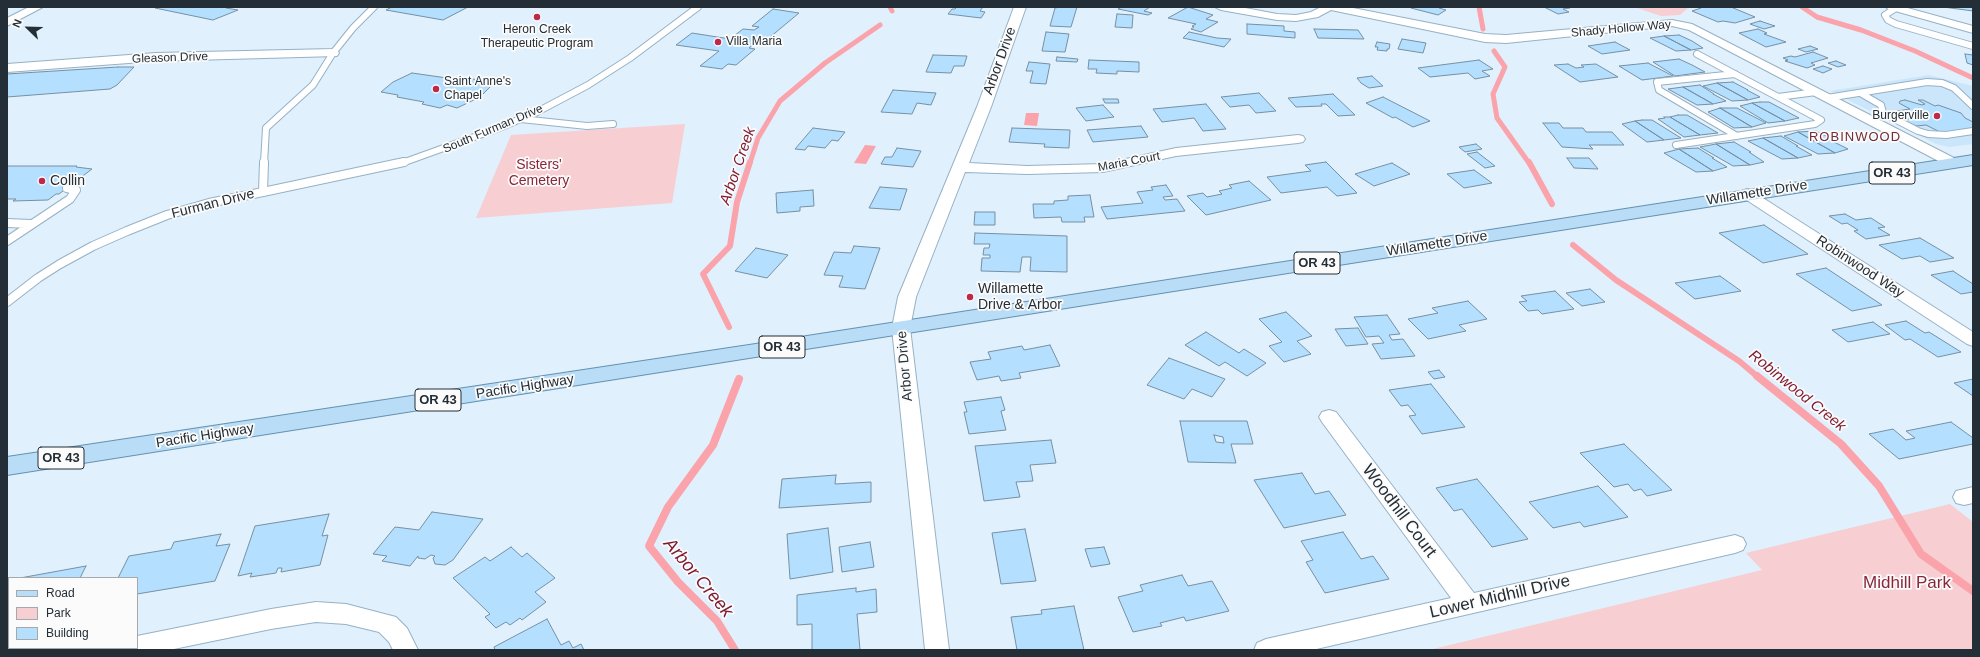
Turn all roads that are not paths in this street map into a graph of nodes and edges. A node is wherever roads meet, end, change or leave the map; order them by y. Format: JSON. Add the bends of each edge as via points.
{"nodes":[{"id":1,"x":37,"y":7,"type":"edge"},
{"id":2,"x":374,"y":7,"type":"edge"},
{"id":3,"x":698,"y":7,"type":"edge"},
{"id":4,"x":1020,"y":7,"type":"edge"},
{"id":5,"x":1221,"y":7,"type":"edge"},
{"id":6,"x":1330,"y":7,"type":"edge"},
{"id":7,"x":1894,"y":8,"type":"edge"},
{"id":8,"x":7,"y":23,"type":"edge"},
{"id":9,"x":1973,"y":30,"type":"edge"},
{"id":10,"x":1973,"y":46,"type":"edge"},
{"id":11,"x":333,"y":53,"type":"junction"},
{"id":12,"x":1698,"y":54,"type":"dead end"},
{"id":13,"x":7,"y":68,"type":"edge"},
{"id":14,"x":1735,"y":74,"type":"junction"},
{"id":15,"x":1862,"y":94,"type":"junction"},
{"id":16,"x":1822,"y":95,"type":"junction"},
{"id":17,"x":1778,"y":97,"type":"junction"},
{"id":18,"x":1973,"y":106,"type":"edge"},
{"id":19,"x":521,"y":119,"type":"junction"},
{"id":20,"x":613,"y":124,"type":"dead end"},
{"id":21,"x":1973,"y":131,"type":"edge"},
{"id":22,"x":1736,"y":136,"type":"junction"},
{"id":23,"x":1298,"y":139,"type":"dead end"},
{"id":24,"x":1676,"y":145,"type":"dead end"},
{"id":25,"x":1973,"y":160,"type":"edge"},
{"id":26,"x":1953,"y":163,"type":"junction"},
{"id":27,"x":960,"y":167,"type":"junction"},
{"id":28,"x":67,"y":188,"type":"dead end"},
{"id":29,"x":263,"y":192,"type":"junction"},
{"id":30,"x":1747,"y":194,"type":"junction"},
{"id":31,"x":7,"y":223,"type":"edge"},
{"id":32,"x":31,"y":224,"type":"junction"},
{"id":33,"x":7,"y":241,"type":"edge"},
{"id":34,"x":7,"y":302,"type":"edge"},
{"id":35,"x":901,"y":328,"type":"junction"},
{"id":36,"x":1973,"y":340,"type":"edge"},
{"id":37,"x":1329,"y":417,"type":"dead end"},
{"id":38,"x":7,"y":466,"type":"edge"},
{"id":39,"x":1735,"y":544,"type":"dead end"},
{"id":40,"x":1468,"y":604,"type":"junction"},
{"id":41,"x":138,"y":646,"type":"edge"},
{"id":42,"x":406,"y":650,"type":"edge"},
{"id":43,"x":937,"y":650,"type":"edge"},
{"id":44,"x":1266,"y":650,"type":"edge"}],
"edges":[{"from":1,"to":8,"type":"street"},
{"from":2,"to":11,"type":"lane","name":"Furman Drive"},
{"from":3,"to":19,"type":"lane","name":"South Furman Drive","via":[[588,85]]},
{"from":4,"to":27,"type":"street","name":"Arbor Drive"},
{"from":5,"to":6,"type":"street","via":[[1296,18],[1314,15]]},
{"from":6,"to":16,"type":"street","name":"Shady Hollow Way","via":[[1485,38],[1506,39],[1672,23],[1692,27]]},
{"from":7,"to":9,"type":"street"},
{"from":7,"to":10,"type":"lane","via":[[1885,15],[1896,24]]},
{"from":11,"to":13,"type":"street","name":"Gleason Drive","via":[[156,58]]},
{"from":11,"to":29,"type":"lane","name":"Furman Drive","via":[[313,85],[266,128]]},
{"from":12,"to":14,"type":"lane"},
{"from":14,"to":17,"type":"lane"},
{"from":14,"to":22,"type":"lane","via":[[1657,82],[1659,90]]},
{"from":15,"to":16,"type":"lane"},
{"from":15,"to":18,"type":"lane","via":[[1927,82],[1942,83],[1954,88]]},
{"from":15,"to":21,"type":"lane","via":[[1881,105],[1883,112],[1918,131],[1946,135]]},
{"from":16,"to":17,"type":"lane"},
{"from":16,"to":26,"type":"street","name":"Shady Hollow Way"},
{"from":17,"to":22,"type":"lane","via":[[1821,121]]},
{"from":19,"to":20,"type":"lane","via":[[587,126]]},
{"from":19,"to":29,"type":"lane","name":"South Furman Drive","via":[[399,164]]},
{"from":22,"to":24,"type":"lane"},
{"from":23,"to":27,"type":"street","name":"Maria Court","via":[[1176,152],[1103,168],[1027,170]]},
{"from":25,"to":26,"type":"main road","name":"Willamette Drive","number":"OR 43"},
{"from":26,"to":30,"type":"main road","name":"Willamette Drive","number":"OR 43"},
{"from":27,"to":35,"type":"street","name":"Arbor Drive","via":[[907,297]]},
{"from":28,"to":32,"type":"lane","via":[[76,190],[70,199]]},
{"from":29,"to":34,"type":"lane","name":"Furman Drive","via":[[167,215],[127,231],[60,264]]},
{"from":30,"to":35,"type":"main road","name":"Willamette Drive","number":"OR 43"},
{"from":30,"to":36,"type":"street","name":"Robinwood Way"},
{"from":31,"to":32,"type":"lane"},
{"from":32,"to":33,"type":"lane"},
{"from":35,"to":38,"type":"main road","name":"Pacific Highway","number":"OR 43"},
{"from":35,"to":43,"type":"street","name":"Arbor Drive"},
{"from":37,"to":40,"type":"street","name":"Woodhill Court"},
{"from":39,"to":40,"type":"street","name":"Lower Midhill Drive"},
{"from":40,"to":44,"type":"street","name":"Lower Midhill Drive"},
{"from":41,"to":42,"type":"street","via":[[316,612],[346,614],[387,624],[398,635]]}]}
